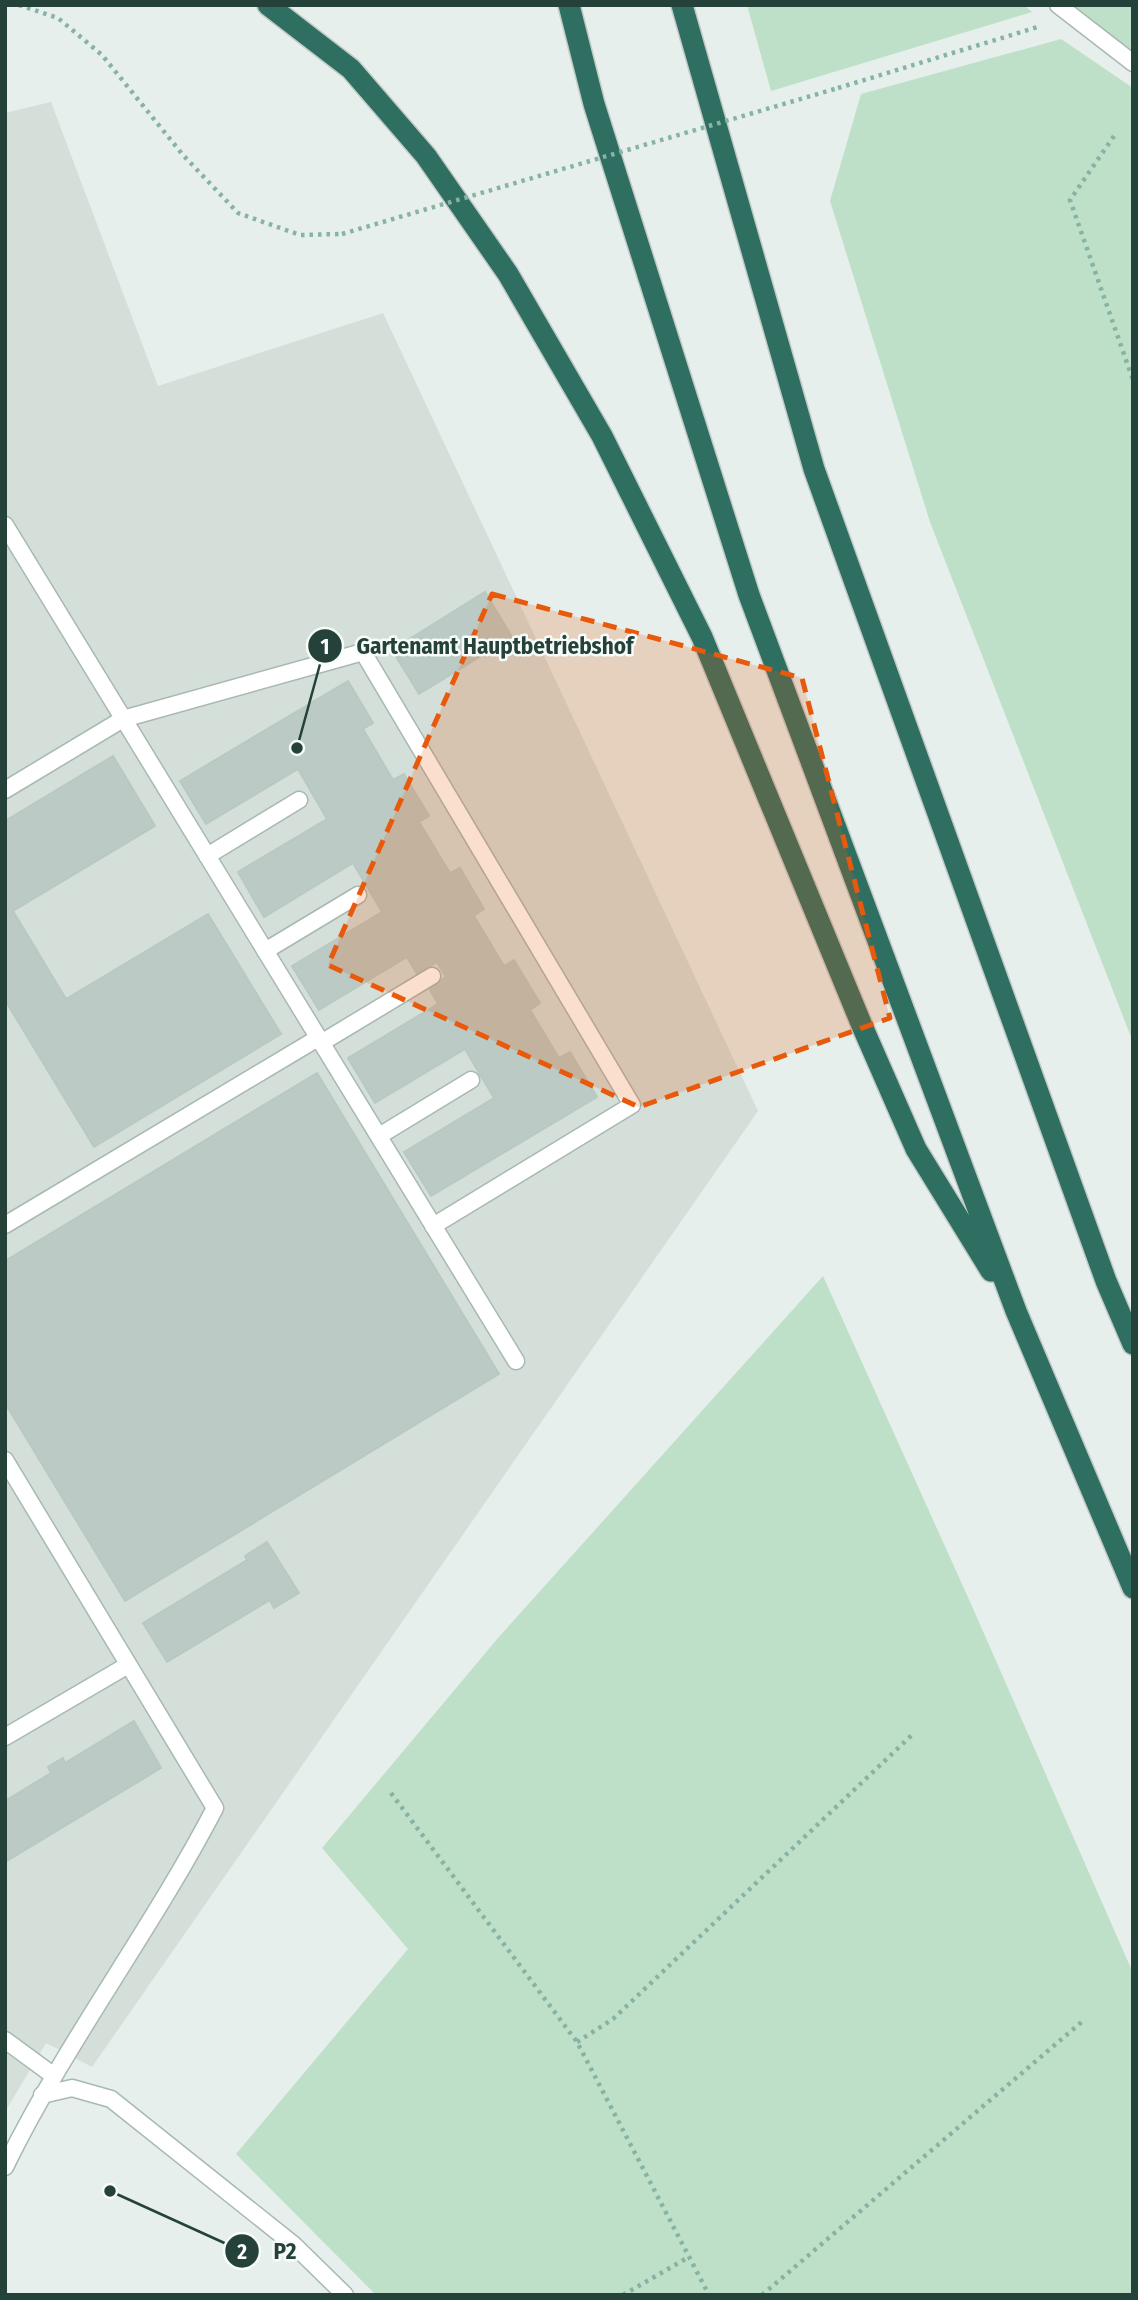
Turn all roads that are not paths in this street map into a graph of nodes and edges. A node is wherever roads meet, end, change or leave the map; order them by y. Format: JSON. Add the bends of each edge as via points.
{"nodes":[{"id":1,"x":268,"y":5,"type":"edge"},
{"id":2,"x":569,"y":5,"type":"edge"},
{"id":3,"x":681,"y":5,"type":"edge"},
{"id":4,"x":1058,"y":5,"type":"edge"},
{"id":5,"x":1133,"y":63,"type":"edge"},
{"id":6,"x":5,"y":525,"type":"edge"},
{"id":7,"x":124,"y":719,"type":"junction"},
{"id":8,"x":5,"y":790,"type":"edge"},
{"id":9,"x":299,"y":800,"type":"dead end"},
{"id":10,"x":207,"y":856,"type":"junction"},
{"id":11,"x":358,"y":895,"type":"dead end"},
{"id":12,"x":265,"y":951,"type":"junction"},
{"id":13,"x":432,"y":976,"type":"dead end"},
{"id":14,"x":320,"y":1040,"type":"junction"},
{"id":15,"x":471,"y":1080,"type":"dead end"},
{"id":16,"x":379,"y":1136,"type":"junction"},
{"id":17,"x":5,"y":1226,"type":"edge"},
{"id":18,"x":433,"y":1226,"type":"junction"},
{"id":19,"x":1016,"y":1311,"type":"junction"},
{"id":20,"x":1133,"y":1344,"type":"edge"},
{"id":21,"x":516,"y":1361,"type":"dead end"},
{"id":22,"x":5,"y":1460,"type":"edge"},
{"id":23,"x":11,"y":1483,"type":"edge"},
{"id":24,"x":1133,"y":1588,"type":"edge"},
{"id":25,"x":128,"y":1665,"type":"junction"},
{"id":26,"x":5,"y":1737,"type":"edge"},
{"id":27,"x":5,"y":2040,"type":"edge"},
{"id":28,"x":54,"y":2076,"type":"junction"},
{"id":29,"x":42,"y":2095,"type":"junction"},
{"id":30,"x":7,"y":2159,"type":"edge"},
{"id":31,"x":345,"y":2295,"type":"edge"}],
"edges":[{"from":1,"to":19,"type":"highway","via":[[351,69],[426,156],[508,274],[602,436],[702,637],[916,1149]]},
{"from":2,"to":19,"type":"highway","via":[[594,104],[749,595]]},
{"from":3,"to":20,"type":"highway","via":[[814,469],[1106,1281]]},
{"from":4,"to":5,"type":"lane"},
{"from":6,"to":7,"type":"lane"},
{"from":7,"to":8,"type":"lane"},
{"from":7,"to":10,"type":"lane"},
{"from":7,"to":18,"type":"lane","via":[[363,652],[632,1105]]},
{"from":9,"to":10,"type":"lane"},
{"from":10,"to":12,"type":"lane"},
{"from":11,"to":12,"type":"lane"},
{"from":12,"to":14,"type":"lane"},
{"from":13,"to":14,"type":"lane"},
{"from":14,"to":16,"type":"lane"},
{"from":14,"to":17,"type":"lane"},
{"from":15,"to":16,"type":"lane"},
{"from":16,"to":18,"type":"lane"},
{"from":18,"to":21,"type":"lane"},
{"from":19,"to":24,"type":"highway"},
{"from":22,"to":23,"type":"lane"},
{"from":23,"to":25,"type":"lane"},
{"from":25,"to":26,"type":"lane"},
{"from":25,"to":28,"type":"lane","via":[[215,1808],[187,1862]]},
{"from":27,"to":28,"type":"lane"},
{"from":28,"to":29,"type":"lane"},
{"from":29,"to":30,"type":"lane"},
{"from":29,"to":31,"type":"lane","via":[[72,2088],[111,2099],[295,2245]]}]}
